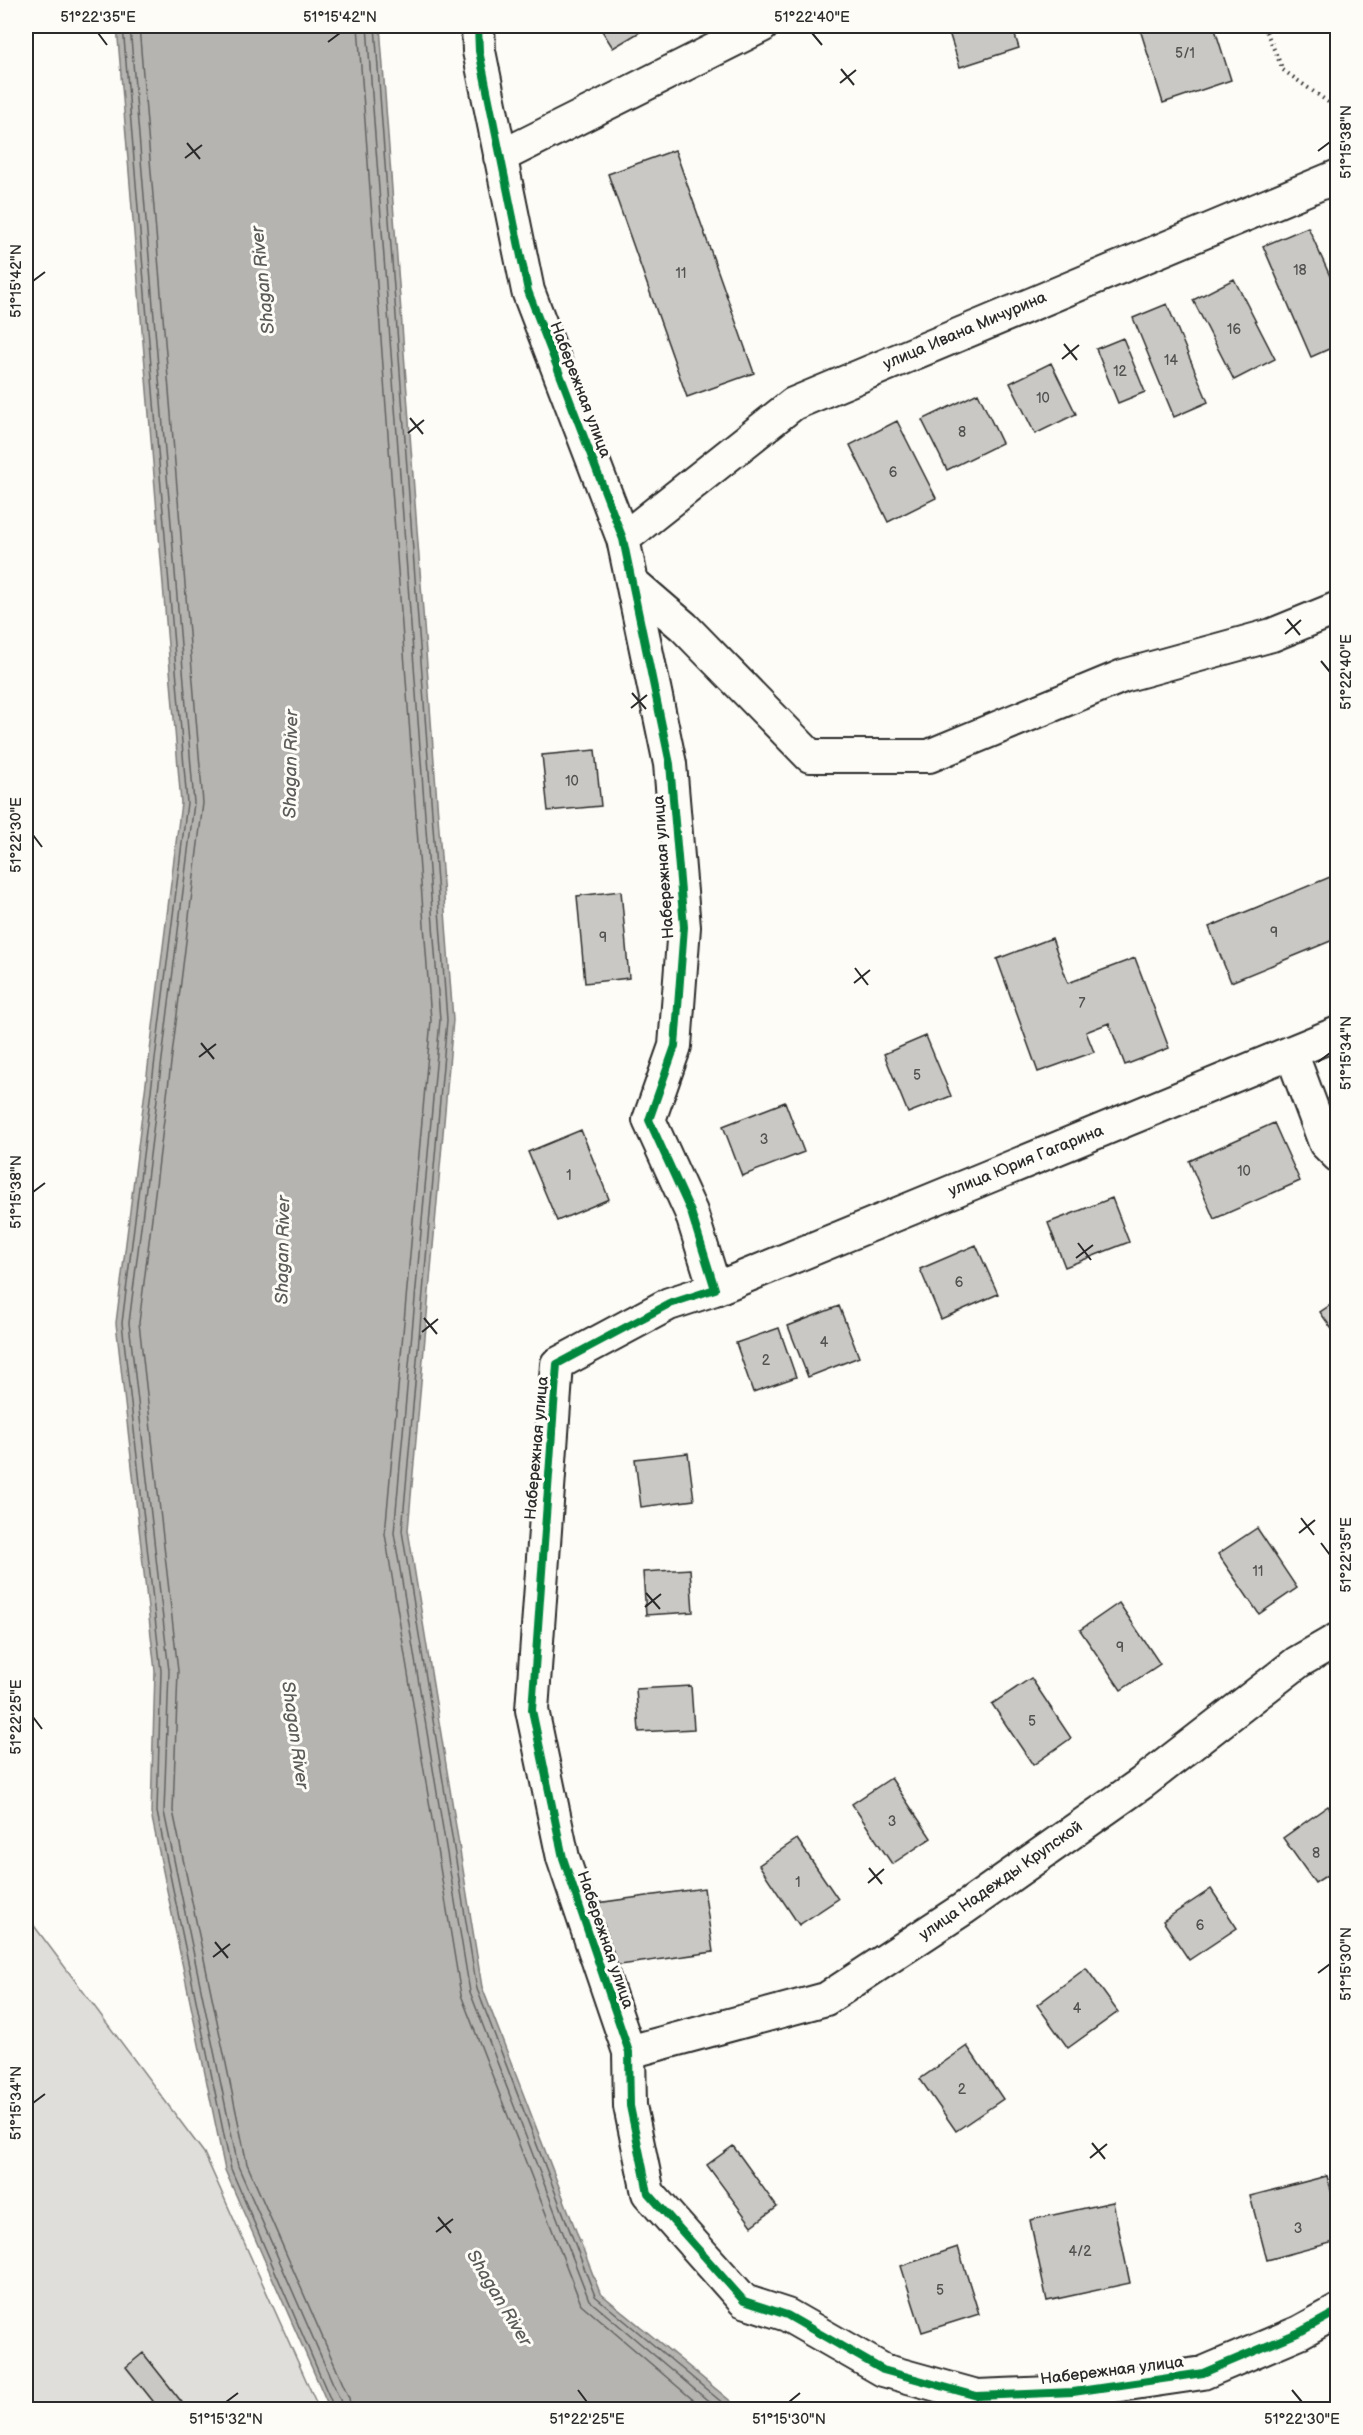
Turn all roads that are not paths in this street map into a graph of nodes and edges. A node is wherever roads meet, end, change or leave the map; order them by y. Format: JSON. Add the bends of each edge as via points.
{"nodes":[{"id":1,"x":478,"y":26,"type":"edge"},
{"id":2,"x":762,"y":26,"type":"edge"},
{"id":3,"x":500,"y":157,"type":"junction"},
{"id":4,"x":1338,"y":176,"type":"edge"},
{"id":5,"x":623,"y":538,"type":"junction"},
{"id":6,"x":633,"y":583,"type":"junction"},
{"id":7,"x":1338,"y":608,"type":"edge"},
{"id":8,"x":1338,"y":1033,"type":"edge"},
{"id":9,"x":1291,"y":1052,"type":"junction"},
{"id":10,"x":1338,"y":1156,"type":"edge"},
{"id":11,"x":715,"y":1289,"type":"junction"},
{"id":12,"x":1338,"y":1639,"type":"edge"},
{"id":13,"x":629,"y":2052,"type":"junction"},
{"id":14,"x":1338,"y":2311,"type":"edge"}],
"edges":[{"from":1,"to":3,"type":"street","name":"Набережная улица","via":[[479,51]]},
{"from":2,"to":3,"type":"street"},
{"from":3,"to":5,"type":"street","name":"Набережная улица","via":[[528,291]]},
{"from":4,"to":5,"type":"street","name":"улица Ивана Мичурина","via":[[793,404]]},
{"from":5,"to":6,"type":"street","name":"Набережная улица"},
{"from":6,"to":7,"type":"street","via":[[684,627],[810,756],[929,756],[1123,676],[1272,635]]},
{"from":6,"to":11,"type":"street","name":"Набережная улица","via":[[670,764],[684,927],[675,1046],[649,1120],[691,1212]]},
{"from":8,"to":9,"type":"street","name":"улица Юрия Гагарина"},
{"from":9,"to":10,"type":"street","via":[[1325,1143]]},
{"from":9,"to":11,"type":"street","name":"улица Юрия Гагарина"},
{"from":11,"to":13,"type":"street","name":"Набережная улица","via":[[669,1305],[557,1364],[532,1710],[563,1858]]},
{"from":12,"to":13,"type":"street","name":"улица Надежды Крупской","via":[[1298,1662],[1142,1783],[963,1909],[826,1999]]},
{"from":13,"to":14,"type":"street","name":"Набережная улица","via":[[630,2106],[648,2193],[744,2301],[787,2315],[883,2370],[977,2397],[1073,2392],[1203,2373],[1300,2332]]}]}
